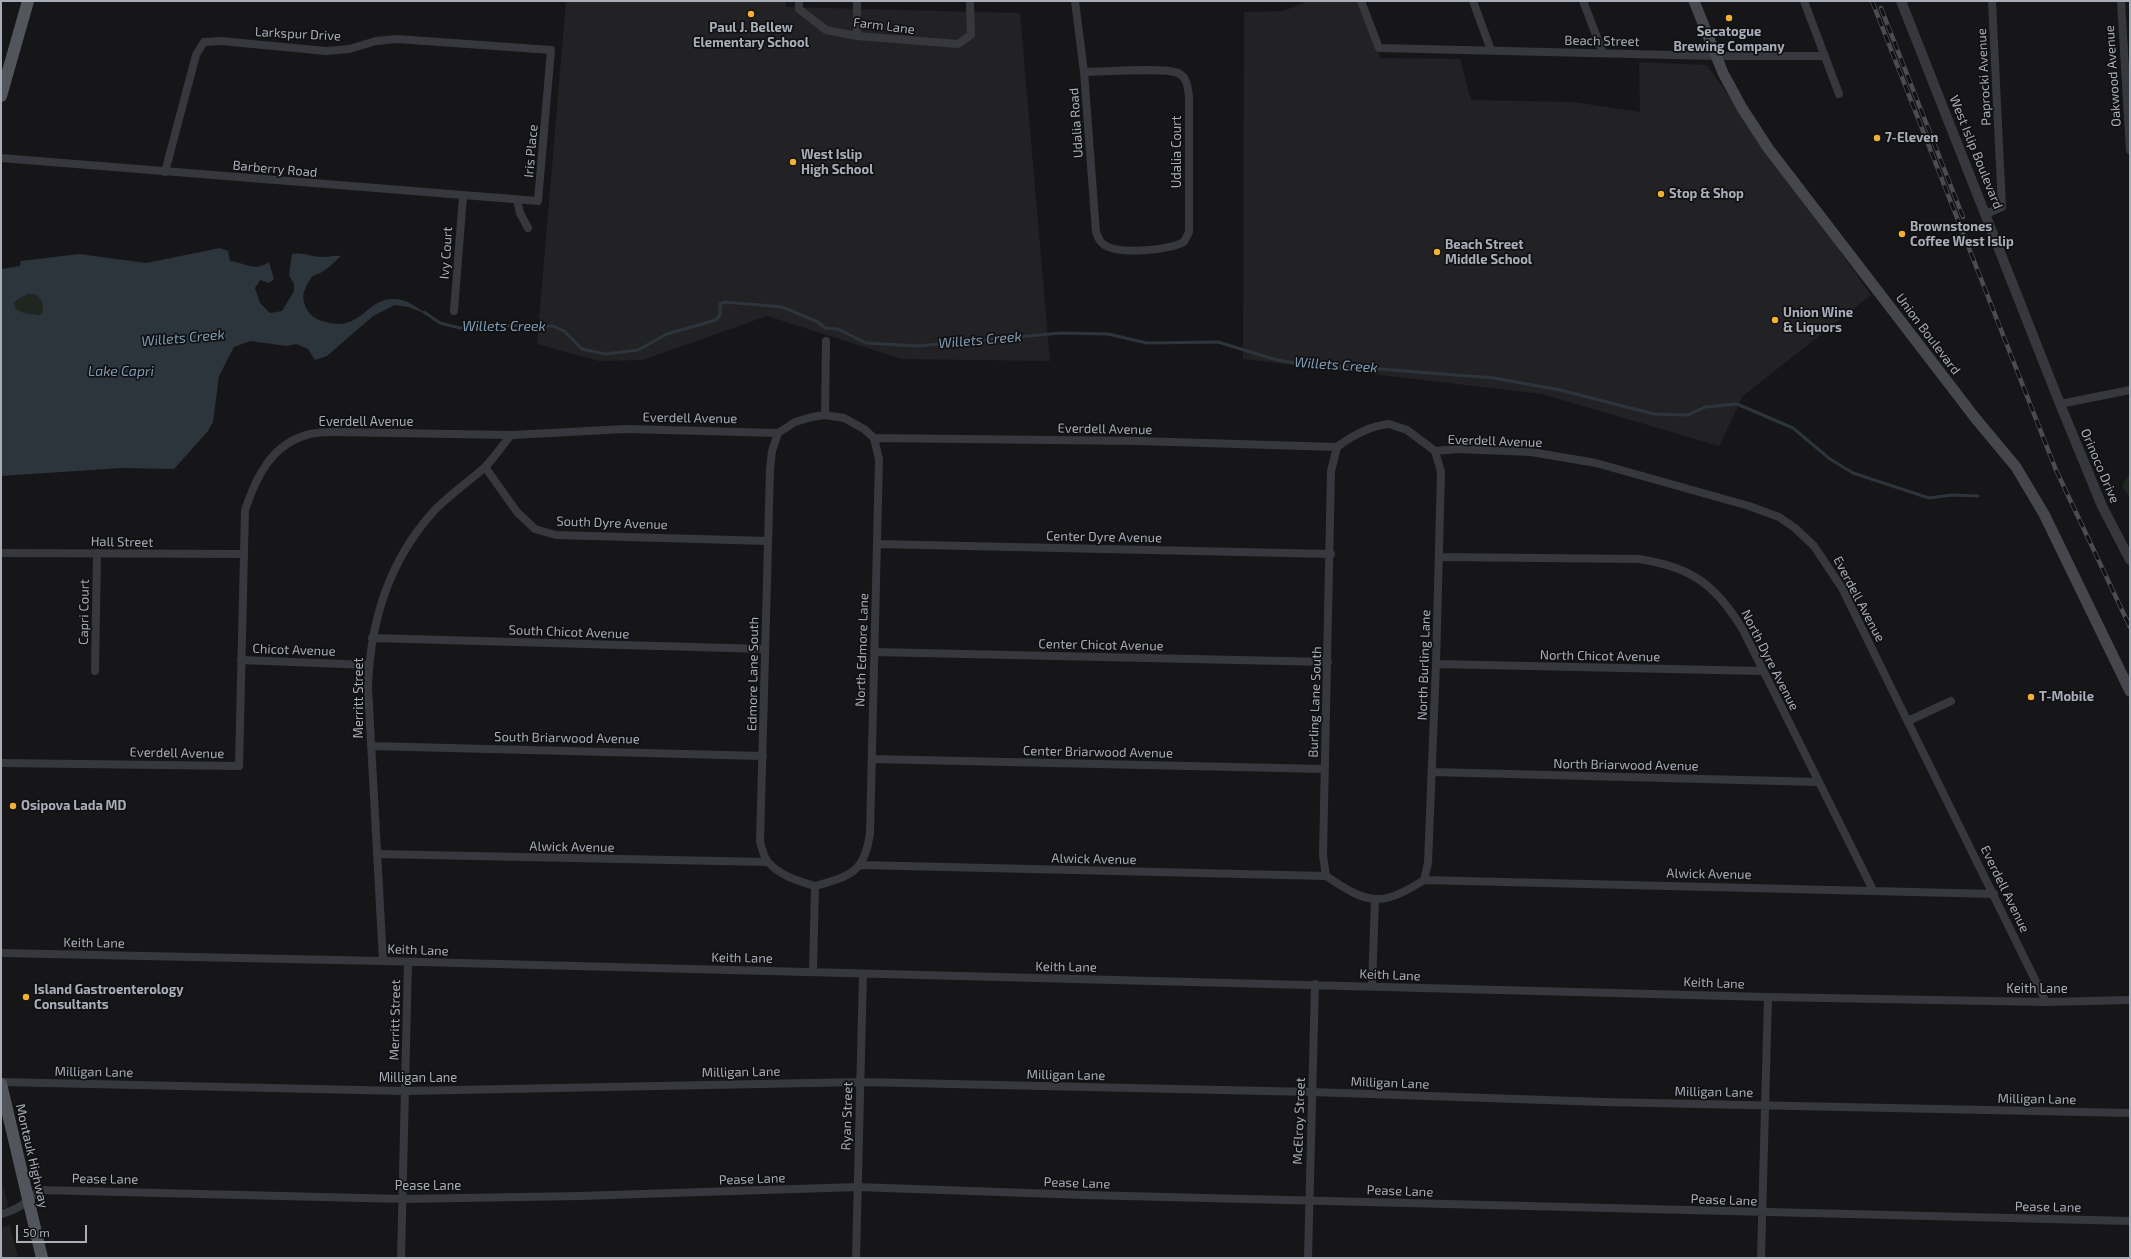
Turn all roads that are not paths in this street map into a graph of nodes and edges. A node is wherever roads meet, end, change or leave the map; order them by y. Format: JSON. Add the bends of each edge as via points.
{"nodes":[{"id":1,"x":28,"y":1,"type":"edge"},
{"id":2,"x":857,"y":1,"type":"edge"},
{"id":3,"x":970,"y":1,"type":"edge"},
{"id":4,"x":1075,"y":1,"type":"edge"},
{"id":5,"x":1361,"y":1,"type":"edge"},
{"id":6,"x":1473,"y":1,"type":"edge"},
{"id":7,"x":1583,"y":1,"type":"edge"},
{"id":8,"x":1694,"y":1,"type":"edge"},
{"id":9,"x":1804,"y":1,"type":"edge"},
{"id":10,"x":1901,"y":1,"type":"edge"},
{"id":11,"x":1992,"y":1,"type":"edge"},
{"id":12,"x":2121,"y":1,"type":"edge"},
{"id":13,"x":799,"y":5,"type":"edge"},
{"id":14,"x":857,"y":36,"type":"junction"},
{"id":15,"x":550,"y":50,"type":"joint"},
{"id":16,"x":1491,"y":50,"type":"junction"},
{"id":17,"x":1603,"y":53,"type":"junction"},
{"id":18,"x":1715,"y":56,"type":"junction"},
{"id":19,"x":1825,"y":56,"type":"junction"},
{"id":20,"x":1084,"y":72,"type":"junction"},
{"id":21,"x":1839,"y":94,"type":"dead end"},
{"id":22,"x":1,"y":96,"type":"edge"},
{"id":23,"x":2130,"y":150,"type":"edge"},
{"id":24,"x":1,"y":158,"type":"edge"},
{"id":25,"x":164,"y":172,"type":"junction"},
{"id":26,"x":463,"y":196,"type":"junction"},
{"id":27,"x":518,"y":200,"type":"junction"},
{"id":28,"x":1986,"y":214,"type":"junction"},
{"id":29,"x":528,"y":228,"type":"dead end"},
{"id":30,"x":1102,"y":243,"type":"joint"},
{"id":31,"x":454,"y":311,"type":"dead end"},
{"id":32,"x":826,"y":342,"type":"dead end"},
{"id":33,"x":2130,"y":390,"type":"edge"},
{"id":34,"x":2060,"y":404,"type":"junction"},
{"id":35,"x":826,"y":415,"type":"junction"},
{"id":36,"x":778,"y":433,"type":"junction"},
{"id":37,"x":511,"y":435,"type":"junction"},
{"id":38,"x":874,"y":438,"type":"junction"},
{"id":39,"x":1336,"y":446,"type":"junction"},
{"id":40,"x":1435,"y":451,"type":"junction"},
{"id":41,"x":485,"y":467,"type":"junction"},
{"id":42,"x":768,"y":541,"type":"junction"},
{"id":43,"x":877,"y":544,"type":"junction"},
{"id":44,"x":1,"y":552,"type":"edge"},
{"id":45,"x":97,"y":553,"type":"junction"},
{"id":46,"x":243,"y":554,"type":"junction"},
{"id":47,"x":1331,"y":554,"type":"junction"},
{"id":48,"x":1439,"y":557,"type":"junction"},
{"id":49,"x":2130,"y":560,"type":"edge"},
{"id":50,"x":372,"y":638,"type":"junction"},
{"id":51,"x":765,"y":650,"type":"junction"},
{"id":52,"x":874,"y":652,"type":"junction"},
{"id":53,"x":241,"y":660,"type":"junction"},
{"id":54,"x":1328,"y":662,"type":"junction"},
{"id":55,"x":369,"y":664,"type":"junction"},
{"id":56,"x":1436,"y":664,"type":"junction"},
{"id":57,"x":95,"y":671,"type":"dead end"},
{"id":58,"x":1762,"y":671,"type":"junction"},
{"id":59,"x":2130,"y":691,"type":"edge"},
{"id":60,"x":1952,"y":701,"type":"dead end"},
{"id":61,"x":1908,"y":721,"type":"junction"},
{"id":62,"x":371,"y":746,"type":"junction"},
{"id":63,"x":763,"y":756,"type":"junction"},
{"id":64,"x":872,"y":759,"type":"junction"},
{"id":65,"x":1,"y":762,"type":"edge"},
{"id":66,"x":1324,"y":769,"type":"junction"},
{"id":67,"x":1433,"y":772,"type":"junction"},
{"id":68,"x":1818,"y":782,"type":"junction"},
{"id":69,"x":377,"y":854,"type":"junction"},
{"id":70,"x":767,"y":862,"type":"junction"},
{"id":71,"x":861,"y":865,"type":"junction"},
{"id":72,"x":1326,"y":876,"type":"junction"},
{"id":73,"x":1424,"y":880,"type":"junction"},
{"id":74,"x":815,"y":886,"type":"junction"},
{"id":75,"x":1873,"y":890,"type":"junction"},
{"id":76,"x":1994,"y":894,"type":"junction"},
{"id":77,"x":1375,"y":900,"type":"junction"},
{"id":78,"x":1,"y":953,"type":"edge"},
{"id":79,"x":383,"y":961,"type":"junction"},
{"id":80,"x":408,"y":962,"type":"junction"},
{"id":81,"x":813,"y":972,"type":"junction"},
{"id":82,"x":863,"y":974,"type":"junction"},
{"id":83,"x":1315,"y":984,"type":"junction"},
{"id":84,"x":1372,"y":986,"type":"junction"},
{"id":85,"x":1768,"y":997,"type":"junction"},
{"id":86,"x":2130,"y":1000,"type":"edge"},
{"id":87,"x":2046,"y":1002,"type":"junction"},
{"id":88,"x":860,"y":1082,"type":"junction"},
{"id":89,"x":1,"y":1083,"type":"edge"},
{"id":90,"x":405,"y":1091,"type":"junction"},
{"id":91,"x":1312,"y":1092,"type":"junction"},
{"id":92,"x":1765,"y":1105,"type":"junction"},
{"id":93,"x":2130,"y":1113,"type":"edge"},
{"id":94,"x":857,"y":1187,"type":"junction"},
{"id":95,"x":403,"y":1199,"type":"junction"},
{"id":96,"x":1309,"y":1200,"type":"junction"},
{"id":97,"x":28,"y":1202,"type":"junction"},
{"id":98,"x":1762,"y":1213,"type":"junction"},
{"id":99,"x":1,"y":1214,"type":"edge"},
{"id":100,"x":2130,"y":1221,"type":"edge"},
{"id":101,"x":42,"y":1258,"type":"edge"},
{"id":102,"x":401,"y":1258,"type":"edge"},
{"id":103,"x":856,"y":1258,"type":"edge"},
{"id":104,"x":1308,"y":1258,"type":"edge"},
{"id":105,"x":1761,"y":1258,"type":"edge"}],
"edges":[{"from":1,"to":22,"type":"main road"},
{"from":2,"to":14,"type":"street"},
{"from":3,"to":14,"type":"street","name":"Farm Lane","via":[[971,35],[958,44]]},
{"from":4,"to":20,"type":"street","name":"Udalia Road"},
{"from":5,"to":16,"type":"street","name":"Beach Street","via":[[1379,48]]},
{"from":6,"to":16,"type":"street"},
{"from":7,"to":17,"type":"street"},
{"from":8,"to":18,"type":"main road","name":"Union Boulevard"},
{"from":9,"to":19,"type":"street"},
{"from":10,"to":28,"type":"street","name":"West Islip Boulevard"},
{"from":11,"to":28,"type":"street","name":"Paprocki Avenue","via":[[2002,207]]},
{"from":12,"to":23,"type":"street","name":"Oakwood Avenue"},
{"from":13,"to":14,"type":"street","name":"Farm Lane","via":[[826,30]]},
{"from":15,"to":25,"type":"street","name":"Larkspur Drive","via":[[397,39],[326,51],[221,41],[204,42],[196,55]]},
{"from":15,"to":27,"type":"street","name":"Iris Place","via":[[538,201]]},
{"from":16,"to":17,"type":"street","name":"Beach Street"},
{"from":17,"to":18,"type":"street","name":"Beach Street"},
{"from":18,"to":19,"type":"street","name":"Beach Street"},
{"from":18,"to":59,"type":"main road","name":"Union Boulevard","via":[[1742,108],[1768,148],[2016,468],[2044,514]]},
{"from":19,"to":21,"type":"street"},
{"from":20,"to":30,"type":"street","name":"Udalia Road","via":[[1096,232]]},
{"from":20,"to":30,"type":"street","name":"Udalia Court","via":[[1178,73],[1187,81],[1189,96],[1189,232],[1184,242],[1164,249],[1124,250],[1116,250]]},
{"from":24,"to":25,"type":"street","name":"Barberry Road"},
{"from":25,"to":26,"type":"street","name":"Barberry Road"},
{"from":26,"to":27,"type":"street","name":"Barberry Road"},
{"from":26,"to":31,"type":"street","name":"Ivy Court"},
{"from":27,"to":29,"type":"street","via":[[520,213]]},
{"from":28,"to":34,"type":"street","name":"West Islip Boulevard"},
{"from":32,"to":35,"type":"street"},
{"from":33,"to":34,"type":"street"},
{"from":34,"to":49,"type":"street","name":"Orinoco Drive","via":[[2102,506]]},
{"from":35,"to":36,"type":"street","via":[[795,422]]},
{"from":35,"to":38,"type":"street","via":[[844,418]]},
{"from":36,"to":37,"type":"street","name":"Everdell Avenue","via":[[626,429]]},
{"from":36,"to":42,"type":"street","name":"Edmore Lane South","via":[[772,451]]},
{"from":37,"to":41,"type":"street","name":"Merritt Street"},
{"from":37,"to":46,"type":"street","name":"Everdell Avenue","via":[[335,432],[310,434],[285,445],[265,465],[254,483],[245,510]]},
{"from":38,"to":39,"type":"street","name":"Everdell Avenue"},
{"from":38,"to":43,"type":"street","name":"North Edmore Lane","via":[[879,458]]},
{"from":39,"to":40,"type":"street","via":[[1375,426],[1389,424],[1407,430]]},
{"from":39,"to":47,"type":"street","name":"Burling Lane South","via":[[1331,471]]},
{"from":40,"to":48,"type":"street","name":"North Burling Lane","via":[[1441,472]]},
{"from":40,"to":61,"type":"street","name":"Everdell Avenue","via":[[1458,449],[1531,452],[1596,463],[1736,502],[1779,517],[1814,546],[1829,566]]},
{"from":41,"to":42,"type":"street","name":"South Dyre Avenue","via":[[517,512],[535,529],[556,535]]},
{"from":41,"to":50,"type":"street","name":"Merritt Street","via":[[434,512],[413,539],[388,585],[377,614]]},
{"from":42,"to":51,"type":"street","name":"Edmore Lane South"},
{"from":43,"to":47,"type":"street","name":"Center Dyre Avenue"},
{"from":43,"to":52,"type":"street","name":"North Edmore Lane"},
{"from":44,"to":45,"type":"street","name":"Hall Street"},
{"from":45,"to":46,"type":"street","name":"Hall Street"},
{"from":45,"to":57,"type":"street","name":"Capri Court"},
{"from":46,"to":53,"type":"street","name":"Everdell Avenue"},
{"from":47,"to":54,"type":"street","name":"Burling Lane South"},
{"from":48,"to":56,"type":"street","name":"North Burling Lane"},
{"from":48,"to":58,"type":"street","name":"North Dyre Avenue","via":[[1639,559],[1665,563],[1688,572],[1711,587],[1730,608]]},
{"from":50,"to":51,"type":"street","name":"South Chicot Avenue"},
{"from":50,"to":55,"type":"street","name":"Merritt Street"},
{"from":51,"to":63,"type":"street","name":"Edmore Lane South"},
{"from":52,"to":54,"type":"street","name":"Center Chicot Avenue"},
{"from":52,"to":64,"type":"street","name":"North Edmore Lane"},
{"from":53,"to":55,"type":"street","name":"Chicot Avenue"},
{"from":53,"to":65,"type":"street","name":"Everdell Avenue","via":[[239,766]]},
{"from":54,"to":66,"type":"street","name":"Burling Lane South"},
{"from":55,"to":62,"type":"street","name":"Merritt Street"},
{"from":56,"to":58,"type":"street","name":"North Chicot Avenue"},
{"from":56,"to":67,"type":"street","name":"North Burling Lane"},
{"from":58,"to":68,"type":"street","name":"North Dyre Avenue"},
{"from":60,"to":61,"type":"street"},
{"from":61,"to":76,"type":"street","name":"Everdell Avenue"},
{"from":62,"to":63,"type":"street","name":"South Briarwood Avenue"},
{"from":62,"to":69,"type":"street","name":"Merritt Street"},
{"from":63,"to":70,"type":"street","name":"Edmore Lane South","via":[[760,842]]},
{"from":64,"to":66,"type":"street","name":"Center Briarwood Avenue"},
{"from":64,"to":71,"type":"street","name":"North Edmore Lane","via":[[870,833],[868,851]]},
{"from":66,"to":72,"type":"street","name":"Burling Lane South","via":[[1323,856]]},
{"from":67,"to":68,"type":"street","name":"North Briarwood Avenue"},
{"from":67,"to":73,"type":"street","name":"North Burling Lane","via":[[1428,863]]},
{"from":68,"to":75,"type":"street","name":"North Dyre Avenue"},
{"from":69,"to":70,"type":"street","name":"Alwick Avenue"},
{"from":69,"to":79,"type":"street","name":"Merritt Street"},
{"from":70,"to":74,"type":"street","via":[[790,878]]},
{"from":71,"to":72,"type":"street","name":"Alwick Avenue"},
{"from":71,"to":74,"type":"street","via":[[836,880]]},
{"from":72,"to":77,"type":"street","via":[[1357,896]]},
{"from":73,"to":75,"type":"street","name":"Alwick Avenue"},
{"from":73,"to":77,"type":"street","via":[[1402,894]]},
{"from":74,"to":81,"type":"street"},
{"from":75,"to":76,"type":"street","name":"Alwick Avenue"},
{"from":76,"to":87,"type":"street","name":"Everdell Avenue"},
{"from":77,"to":84,"type":"street"},
{"from":78,"to":79,"type":"street","name":"Keith Lane"},
{"from":79,"to":80,"type":"street","name":"Keith Lane"},
{"from":80,"to":81,"type":"street","name":"Keith Lane"},
{"from":80,"to":90,"type":"street","name":"Merritt Street"},
{"from":81,"to":82,"type":"street","name":"Keith Lane"},
{"from":82,"to":83,"type":"street","name":"Keith Lane"},
{"from":82,"to":88,"type":"street","name":"Ryan Street"},
{"from":83,"to":84,"type":"street","name":"Keith Lane"},
{"from":83,"to":91,"type":"street","name":"McElroy Street"},
{"from":84,"to":85,"type":"street","name":"Keith Lane"},
{"from":85,"to":87,"type":"street","name":"Keith Lane"},
{"from":85,"to":92,"type":"street"},
{"from":86,"to":87,"type":"street","name":"Keith Lane"},
{"from":88,"to":90,"type":"street","name":"Milligan Lane"},
{"from":88,"to":91,"type":"street","name":"Milligan Lane"},
{"from":88,"to":94,"type":"street","name":"Ryan Street"},
{"from":89,"to":90,"type":"street","name":"Milligan Lane"},
{"from":89,"to":97,"type":"main road","name":"Montauk Highway"},
{"from":90,"to":95,"type":"street","name":"Merritt Street"},
{"from":91,"to":92,"type":"street","name":"Milligan Lane"},
{"from":91,"to":96,"type":"street","name":"McElroy Street"},
{"from":92,"to":93,"type":"street","name":"Milligan Lane"},
{"from":92,"to":98,"type":"street"},
{"from":94,"to":95,"type":"street","name":"Pease Lane"},
{"from":94,"to":96,"type":"street","name":"Pease Lane","via":[[1084,1196]]},
{"from":94,"to":103,"type":"street","name":"Ryan Street"},
{"from":95,"to":97,"type":"street","name":"Pease Lane","via":[[39,1190]]},
{"from":95,"to":102,"type":"street","name":"Merritt Street"},
{"from":96,"to":98,"type":"street","name":"Pease Lane"},
{"from":96,"to":104,"type":"street","name":"McElroy Street"},
{"from":97,"to":99,"type":"street","name":"Pease Lane","via":[[15,1211]]},
{"from":97,"to":101,"type":"main road","name":"Montauk Highway"},
{"from":98,"to":100,"type":"street","name":"Pease Lane"},
{"from":98,"to":105,"type":"street"}]}
